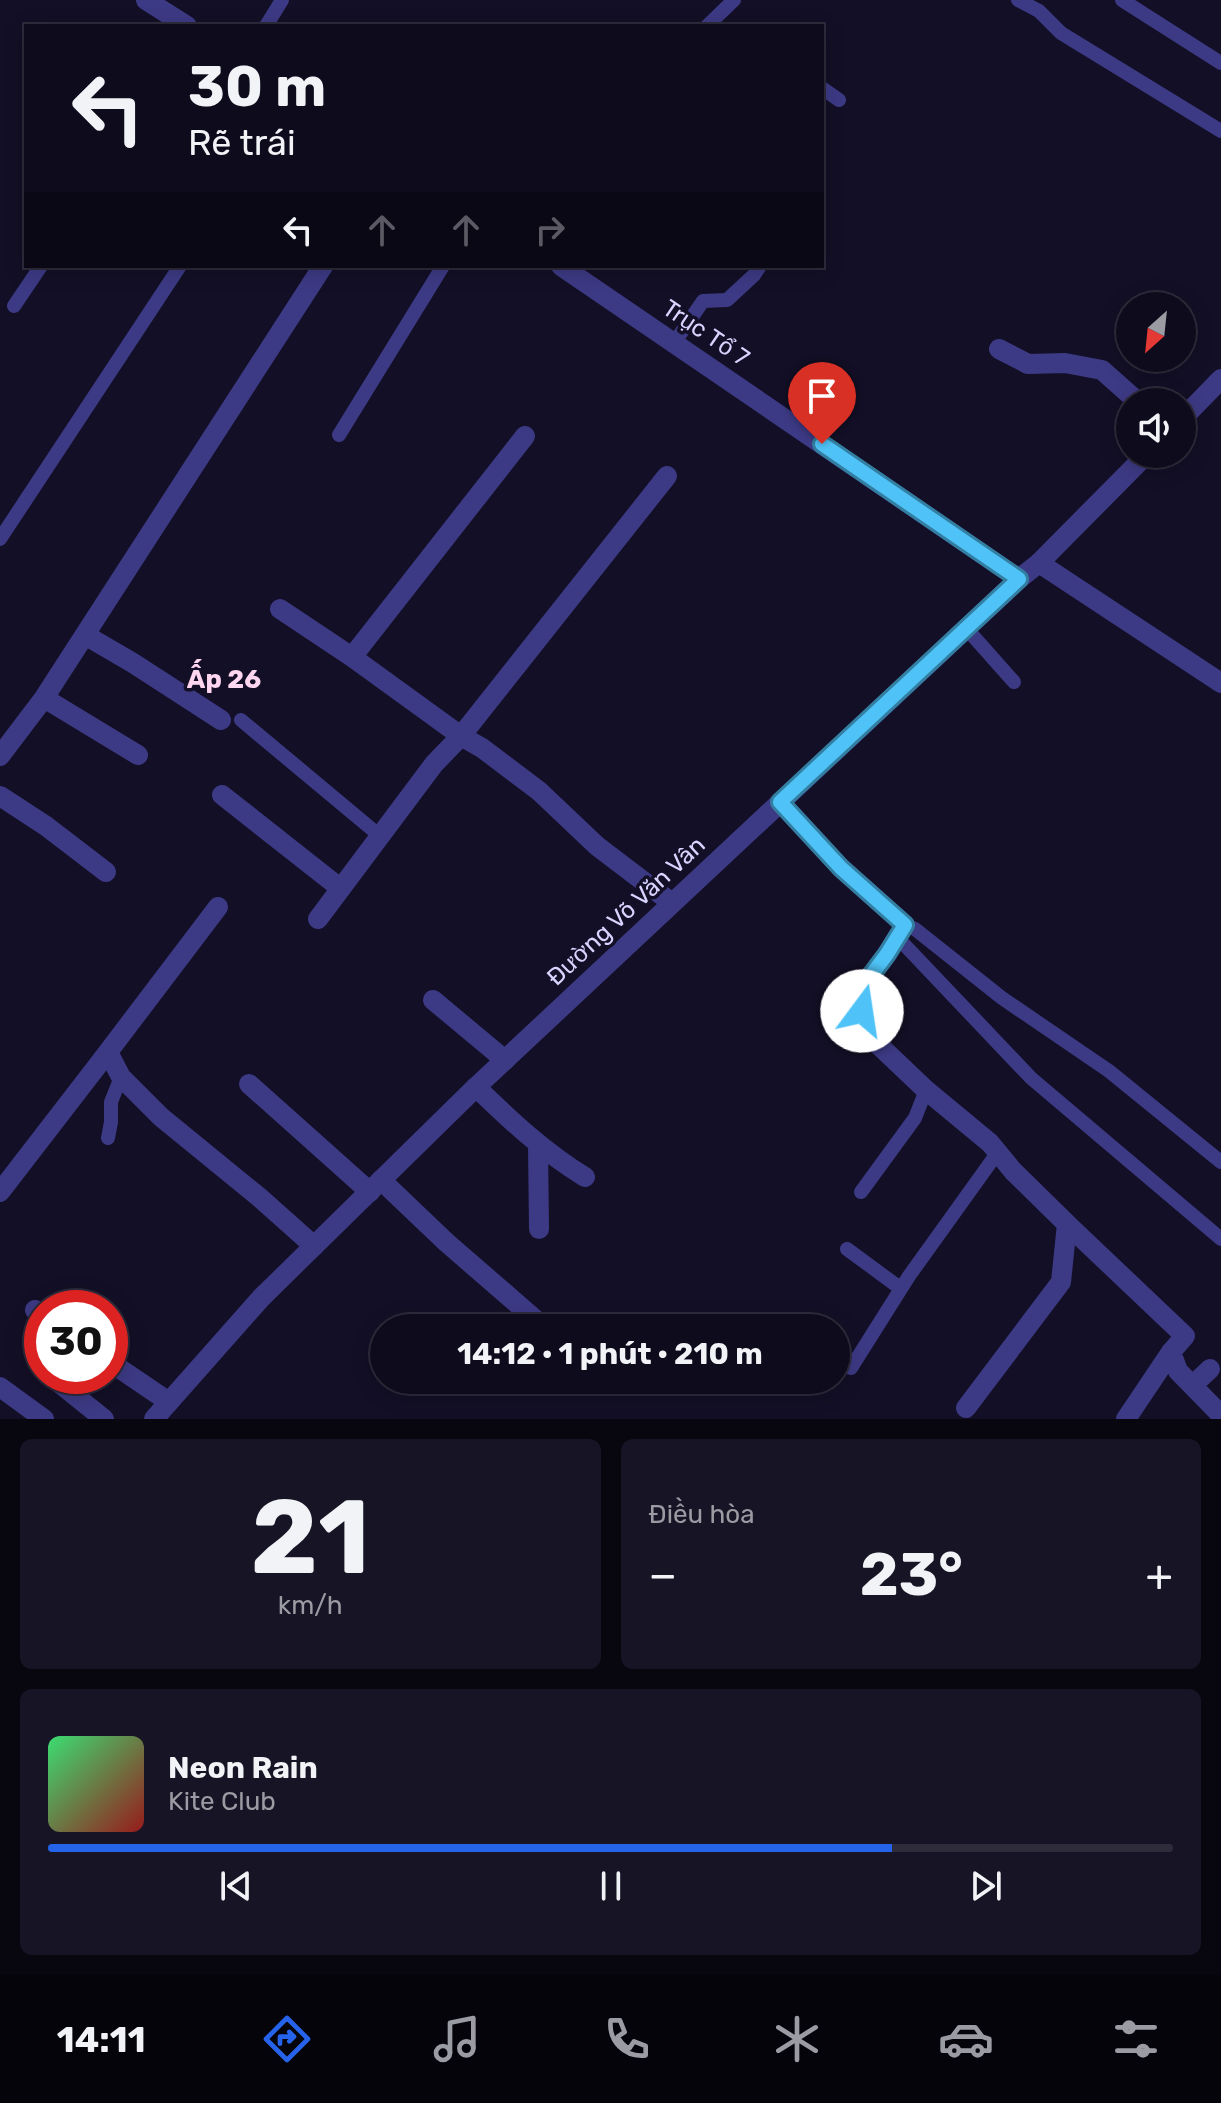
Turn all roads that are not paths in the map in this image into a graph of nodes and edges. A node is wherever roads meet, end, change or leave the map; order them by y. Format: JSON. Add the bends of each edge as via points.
{"nodes":[{"id":1,"x":146,"y":0,"type":"edge"},
{"id":2,"x":282,"y":0,"type":"edge"},
{"id":3,"x":734,"y":0,"type":"edge"},
{"id":4,"x":1018,"y":0,"type":"edge"},
{"id":5,"x":1122,"y":0,"type":"edge"},
{"id":6,"x":712,"y":22,"type":"edge"},
{"id":7,"x":184,"y":24,"type":"edge"},
{"id":8,"x":267,"y":24,"type":"edge"},
{"id":9,"x":1221,"y":63,"type":"edge"},
{"id":10,"x":824,"y":89,"type":"edge"},
{"id":11,"x":839,"y":100,"type":"dead end"},
{"id":12,"x":1221,"y":131,"type":"edge"},
{"id":13,"x":40,"y":268,"type":"edge"},
{"id":14,"x":179,"y":268,"type":"edge"},
{"id":15,"x":322,"y":268,"type":"edge"},
{"id":16,"x":442,"y":268,"type":"edge"},
{"id":17,"x":564,"y":268,"type":"edge"},
{"id":18,"x":759,"y":268,"type":"edge"},
{"id":19,"x":14,"y":306,"type":"dead end"},
{"id":20,"x":674,"y":343,"type":"junction"},
{"id":21,"x":999,"y":349,"type":"dead end"},
{"id":22,"x":1221,"y":379,"type":"edge"},
{"id":23,"x":1122,"y":388,"type":"edge"},
{"id":24,"x":1196,"y":405,"type":"edge"},
{"id":25,"x":339,"y":435,"type":"dead end"},
{"id":26,"x":525,"y":436,"type":"dead end"},
{"id":27,"x":1133,"y":468,"type":"edge"},
{"id":28,"x":667,"y":476,"type":"dead end"},
{"id":29,"x":0,"y":539,"type":"edge"},
{"id":30,"x":1039,"y":563,"type":"junction"},
{"id":31,"x":1019,"y":579,"type":"junction"},
{"id":32,"x":280,"y":609,"type":"dead end"},
{"id":33,"x":966,"y":628,"type":"junction"},
{"id":34,"x":85,"y":635,"type":"junction"},
{"id":35,"x":352,"y":657,"type":"junction"},
{"id":36,"x":1014,"y":682,"type":"dead end"},
{"id":37,"x":1221,"y":683,"type":"edge"},
{"id":38,"x":44,"y":698,"type":"junction"},
{"id":39,"x":231,"y":720,"type":"joint"},
{"id":40,"x":461,"y":736,"type":"junction"},
{"id":41,"x":138,"y":755,"type":"dead end"},
{"id":42,"x":0,"y":756,"type":"edge"},
{"id":43,"x":222,"y":795,"type":"dead end"},
{"id":44,"x":0,"y":796,"type":"edge"},
{"id":45,"x":780,"y":802,"type":"junction"},
{"id":46,"x":380,"y":836,"type":"junction"},
{"id":47,"x":106,"y":872,"type":"dead end"},
{"id":48,"x":340,"y":888,"type":"junction"},
{"id":49,"x":672,"y":903,"type":"junction"},
{"id":50,"x":218,"y":907,"type":"dead end"},
{"id":51,"x":318,"y":919,"type":"dead end"},
{"id":52,"x":902,"y":931,"type":"junction"},
{"id":53,"x":433,"y":1000,"type":"dead end"},
{"id":54,"x":108,"y":1052,"type":"junction"},
{"id":55,"x":505,"y":1060,"type":"junction"},
{"id":56,"x":121,"y":1077,"type":"junction"},
{"id":57,"x":249,"y":1084,"type":"dead end"},
{"id":58,"x":476,"y":1087,"type":"junction"},
{"id":59,"x":926,"y":1090,"type":"junction"},
{"id":60,"x":108,"y":1138,"type":"dead end"},
{"id":61,"x":538,"y":1144,"type":"junction"},
{"id":62,"x":998,"y":1152,"type":"junction"},
{"id":63,"x":1221,"y":1162,"type":"edge"},
{"id":64,"x":585,"y":1177,"type":"dead end"},
{"id":65,"x":376,"y":1186,"type":"junction"},
{"id":66,"x":0,"y":1192,"type":"edge"},
{"id":67,"x":861,"y":1192,"type":"dead end"},
{"id":68,"x":1067,"y":1224,"type":"junction"},
{"id":69,"x":539,"y":1229,"type":"dead end"},
{"id":70,"x":1221,"y":1239,"type":"edge"},
{"id":71,"x":314,"y":1246,"type":"junction"},
{"id":72,"x":847,"y":1249,"type":"dead end"},
{"id":73,"x":900,"y":1288,"type":"junction"},
{"id":74,"x":529,"y":1314,"type":"edge"},
{"id":75,"x":1171,"y":1352,"type":"junction"},
{"id":76,"x":851,"y":1368,"type":"dead end"},
{"id":77,"x":1210,"y":1369,"type":"dead end"},
{"id":78,"x":128,"y":1374,"type":"edge"},
{"id":79,"x":1194,"y":1384,"type":"junction"},
{"id":80,"x":0,"y":1387,"type":"edge"},
{"id":81,"x":73,"y":1394,"type":"edge"},
{"id":82,"x":169,"y":1402,"type":"junction"},
{"id":83,"x":966,"y":1408,"type":"dead end"},
{"id":84,"x":1221,"y":1415,"type":"edge"},
{"id":85,"x":44,"y":1419,"type":"edge"},
{"id":86,"x":104,"y":1419,"type":"edge"},
{"id":87,"x":154,"y":1419,"type":"edge"},
{"id":88,"x":1126,"y":1419,"type":"edge"}],
"edges":[{"from":1,"to":7,"type":"street"},
{"from":2,"to":8,"type":"lane"},
{"from":3,"to":6,"type":"lane"},
{"from":4,"to":12,"type":"lane","via":[[1039,11],[1061,33]]},
{"from":5,"to":9,"type":"lane"},
{"from":10,"to":11,"type":"lane"},
{"from":13,"to":19,"type":"lane"},
{"from":14,"to":29,"type":"lane"},
{"from":15,"to":34,"type":"street"},
{"from":16,"to":25,"type":"lane"},
{"from":17,"to":20,"type":"street","name":"Trục Tổ 7"},
{"from":18,"to":20,"type":"lane","via":[[727,300],[703,301]]},
{"from":20,"to":31,"type":"street","name":"Trục Tổ 7"},
{"from":21,"to":23,"type":"street","via":[[1028,364],[1102,370]]},
{"from":22,"to":24,"type":"street"},
{"from":26,"to":35,"type":"street"},
{"from":27,"to":30,"type":"street","name":"Đường Võ Văn Vân"},
{"from":28,"to":40,"type":"street"},
{"from":30,"to":31,"type":"street","name":"Đường Võ Văn Vân"},
{"from":30,"to":37,"type":"street"},
{"from":31,"to":33,"type":"street","name":"Đường Võ Văn Vân"},
{"from":32,"to":35,"type":"street"},
{"from":33,"to":36,"type":"lane"},
{"from":33,"to":45,"type":"street","name":"Đường Võ Văn Vân"},
{"from":34,"to":38,"type":"street"},
{"from":34,"to":39,"type":"street"},
{"from":35,"to":40,"type":"street"},
{"from":38,"to":41,"type":"street"},
{"from":38,"to":42,"type":"street"},
{"from":39,"to":46,"type":"lane"},
{"from":40,"to":46,"type":"street"},
{"from":40,"to":49,"type":"street","via":[[539,791],[597,846]]},
{"from":43,"to":48,"type":"street"},
{"from":44,"to":47,"type":"street"},
{"from":45,"to":49,"type":"street","name":"Đường Võ Văn Vân"},
{"from":45,"to":52,"type":"street"},
{"from":46,"to":48,"type":"street"},
{"from":48,"to":51,"type":"street"},
{"from":49,"to":55,"type":"street","name":"Đường Võ Văn Vân"},
{"from":50,"to":54,"type":"street"},
{"from":52,"to":59,"type":"street","via":[[860,990],[865,1032]]},
{"from":52,"to":63,"type":"lane","via":[[915,929],[1002,998],[1109,1071]]},
{"from":52,"to":70,"type":"lane","via":[[1031,1078]]},
{"from":53,"to":55,"type":"street"},
{"from":54,"to":56,"type":"street"},
{"from":54,"to":66,"type":"street"},
{"from":55,"to":58,"type":"street","name":"Đường Võ Văn Vân"},
{"from":56,"to":60,"type":"lane","via":[[111,1102]]},
{"from":56,"to":71,"type":"street"},
{"from":57,"to":65,"type":"street"},
{"from":58,"to":61,"type":"street"},
{"from":58,"to":65,"type":"street","name":"Đường Võ Văn Vân"},
{"from":59,"to":62,"type":"street"},
{"from":59,"to":67,"type":"lane","via":[[915,1118]]},
{"from":61,"to":64,"type":"street"},
{"from":61,"to":69,"type":"street"},
{"from":62,"to":68,"type":"street"},
{"from":62,"to":73,"type":"lane"},
{"from":65,"to":71,"type":"street","name":"Đường Võ Văn Vân"},
{"from":65,"to":74,"type":"street"},
{"from":68,"to":75,"type":"street","via":[[1185,1336]]},
{"from":68,"to":83,"type":"street","via":[[1061,1282]]},
{"from":71,"to":82,"type":"street","name":"Đường Võ Văn Vân"},
{"from":72,"to":73,"type":"lane"},
{"from":73,"to":76,"type":"lane"},
{"from":75,"to":79,"type":"street","via":[[1178,1371]]},
{"from":75,"to":88,"type":"street"},
{"from":77,"to":79,"type":"street"},
{"from":78,"to":82,"type":"street"},
{"from":79,"to":84,"type":"street"},
{"from":80,"to":85,"type":"street"},
{"from":81,"to":86,"type":"street"},
{"from":82,"to":87,"type":"street","name":"Đường Võ Văn Vân"}]}
